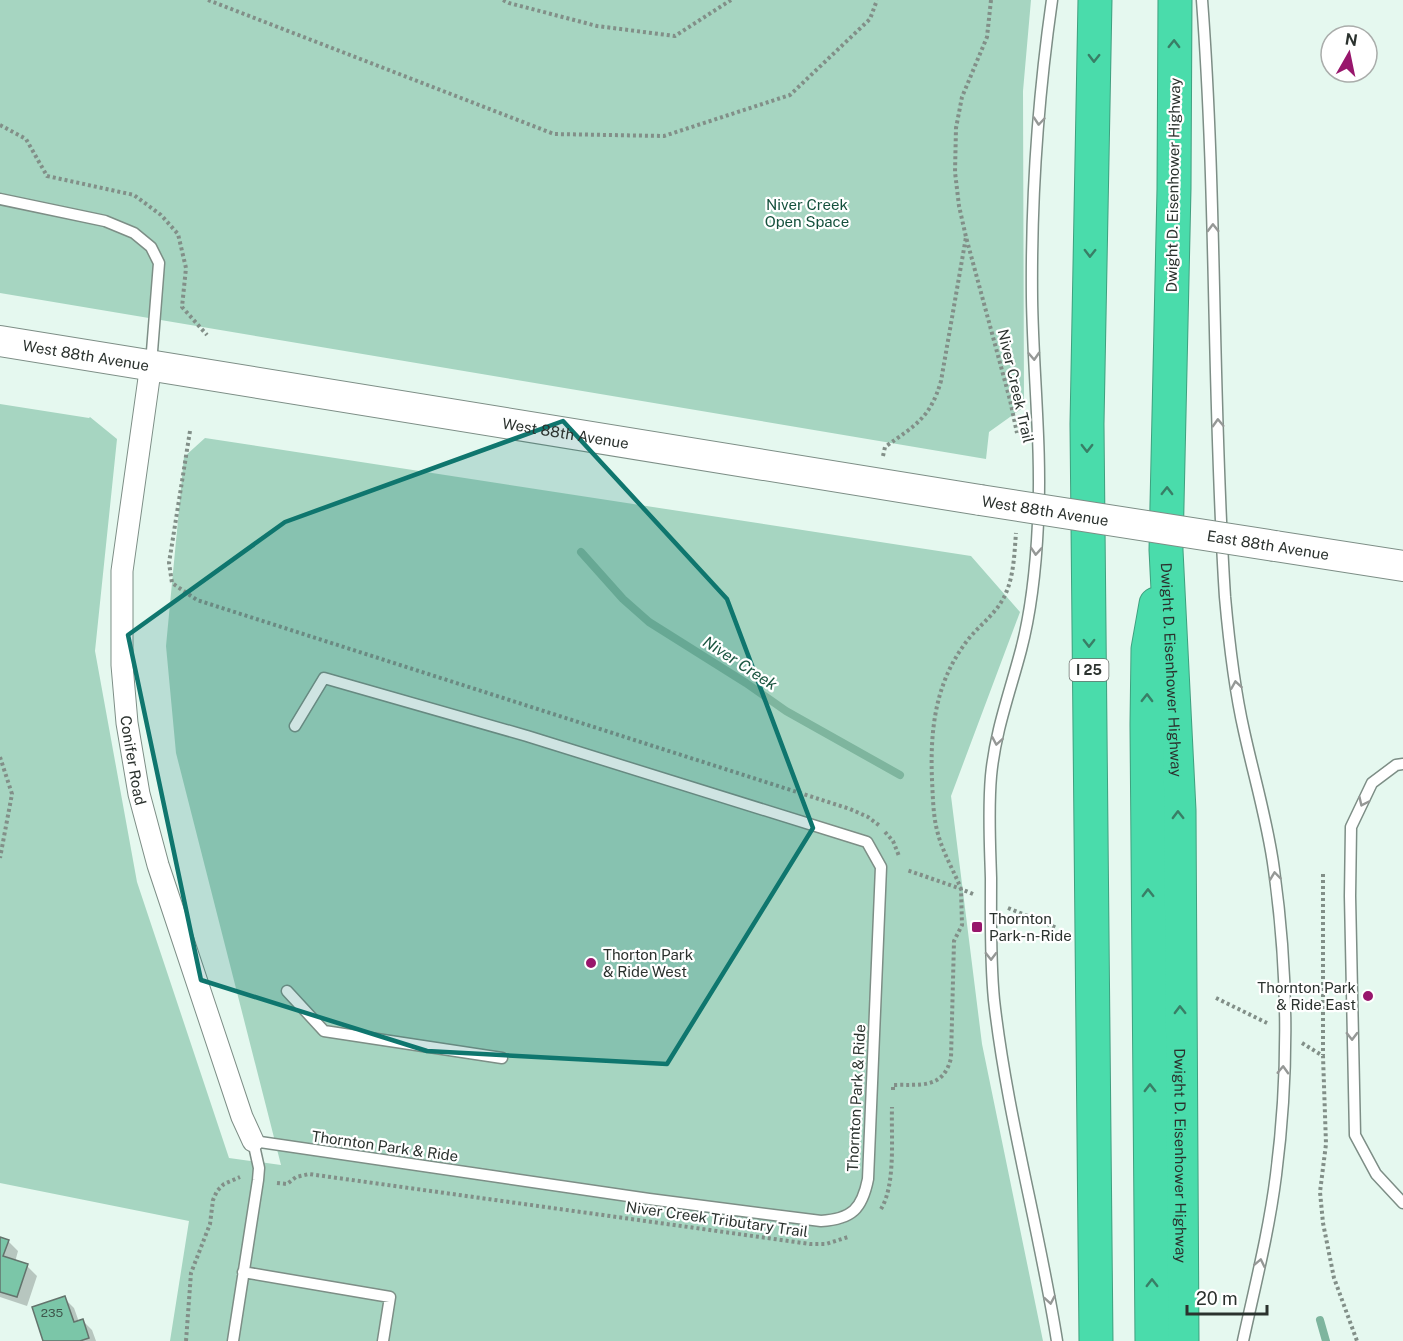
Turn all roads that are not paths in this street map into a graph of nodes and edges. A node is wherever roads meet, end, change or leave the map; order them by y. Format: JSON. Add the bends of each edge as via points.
{"nodes":[{"id":1,"x":1052,"y":0,"type":"edge"},
{"id":2,"x":1095,"y":0,"type":"edge"},
{"id":3,"x":1175,"y":0,"type":"edge"},
{"id":4,"x":1202,"y":0,"type":"edge"},
{"id":5,"x":0,"y":199,"type":"edge"},
{"id":6,"x":0,"y":341,"type":"edge"},
{"id":7,"x":151,"y":364,"type":"junction"},
{"id":8,"x":1132,"y":524,"type":"joint"},
{"id":9,"x":1166,"y":550,"type":"junction"},
{"id":10,"x":1403,"y":566,"type":"edge"},
{"id":11,"x":295,"y":726,"type":"dead end"},
{"id":12,"x":1403,"y":764,"type":"edge"},
{"id":13,"x":287,"y":991,"type":"dead end"},
{"id":14,"x":502,"y":1058,"type":"dead end"},
{"id":15,"x":253,"y":1141,"type":"junction"},
{"id":16,"x":1403,"y":1203,"type":"edge"},
{"id":17,"x":243,"y":1272,"type":"junction"},
{"id":18,"x":233,"y":1341,"type":"edge"},
{"id":19,"x":382,"y":1341,"type":"edge"},
{"id":20,"x":1057,"y":1341,"type":"edge"},
{"id":21,"x":1096,"y":1341,"type":"edge"},
{"id":22,"x":1152,"y":1341,"type":"edge"},
{"id":23,"x":1182,"y":1341,"type":"edge"},
{"id":24,"x":1244,"y":1341,"type":"edge"}],
"edges":[{"from":1,"to":20,"type":"lane","one_way":true,"via":[[1033,226],[1039,487],[1036,554],[1031,607],[994,755],[990,824],[995,1002],[1007,1085]]},
{"from":2,"to":21,"type":"highway","number":"I 25","one_way":true,"via":[[1087,424]]},
{"from":9,"to":3,"type":"highway","name":"Dwight D. Eisenhower Highway","one_way":true},
{"from":24,"to":4,"type":"lane","one_way":true,"via":[[1278,1159],[1284,990],[1274,866],[1238,699],[1227,618]]},
{"from":5,"to":7,"type":"lane","via":[[105,221],[134,233],[151,247],[159,264]]},
{"from":6,"to":7,"type":"main road","name":"West 88th Avenue"},
{"from":7,"to":8,"type":"main road","name":"West 88th Avenue","bridge":true},
{"from":7,"to":15,"type":"street","name":"Conifer Road","via":[[122,571],[121,655],[127,723],[139,794],[158,865]]},
{"from":8,"to":10,"type":"main road","name":"East 88th Avenue","bridge":true},
{"from":22,"to":9,"type":"highway","one_way":true,"via":[[1148,649]]},
{"from":23,"to":9,"type":"highway","name":"Dwight D. Eisenhower Highway","one_way":true,"via":[[1179,810]]},
{"from":11,"to":15,"type":"lane","name":"Thornton Park & Ride","via":[[324,678],[528,735],[867,842],[881,867],[869,1159],[865,1194],[848,1216],[832,1220],[794,1219]]},
{"from":12,"to":16,"type":"lane","one_way":true,"via":[[1372,783],[1351,827],[1350,896],[1355,1135],[1376,1174]]},
{"from":13,"to":14,"type":"lane","via":[[324,1031]]},
{"from":15,"to":17,"type":"lane","via":[[259,1168]]},
{"from":17,"to":18,"type":"lane"},
{"from":17,"to":19,"type":"lane","via":[[390,1297]]}]}
